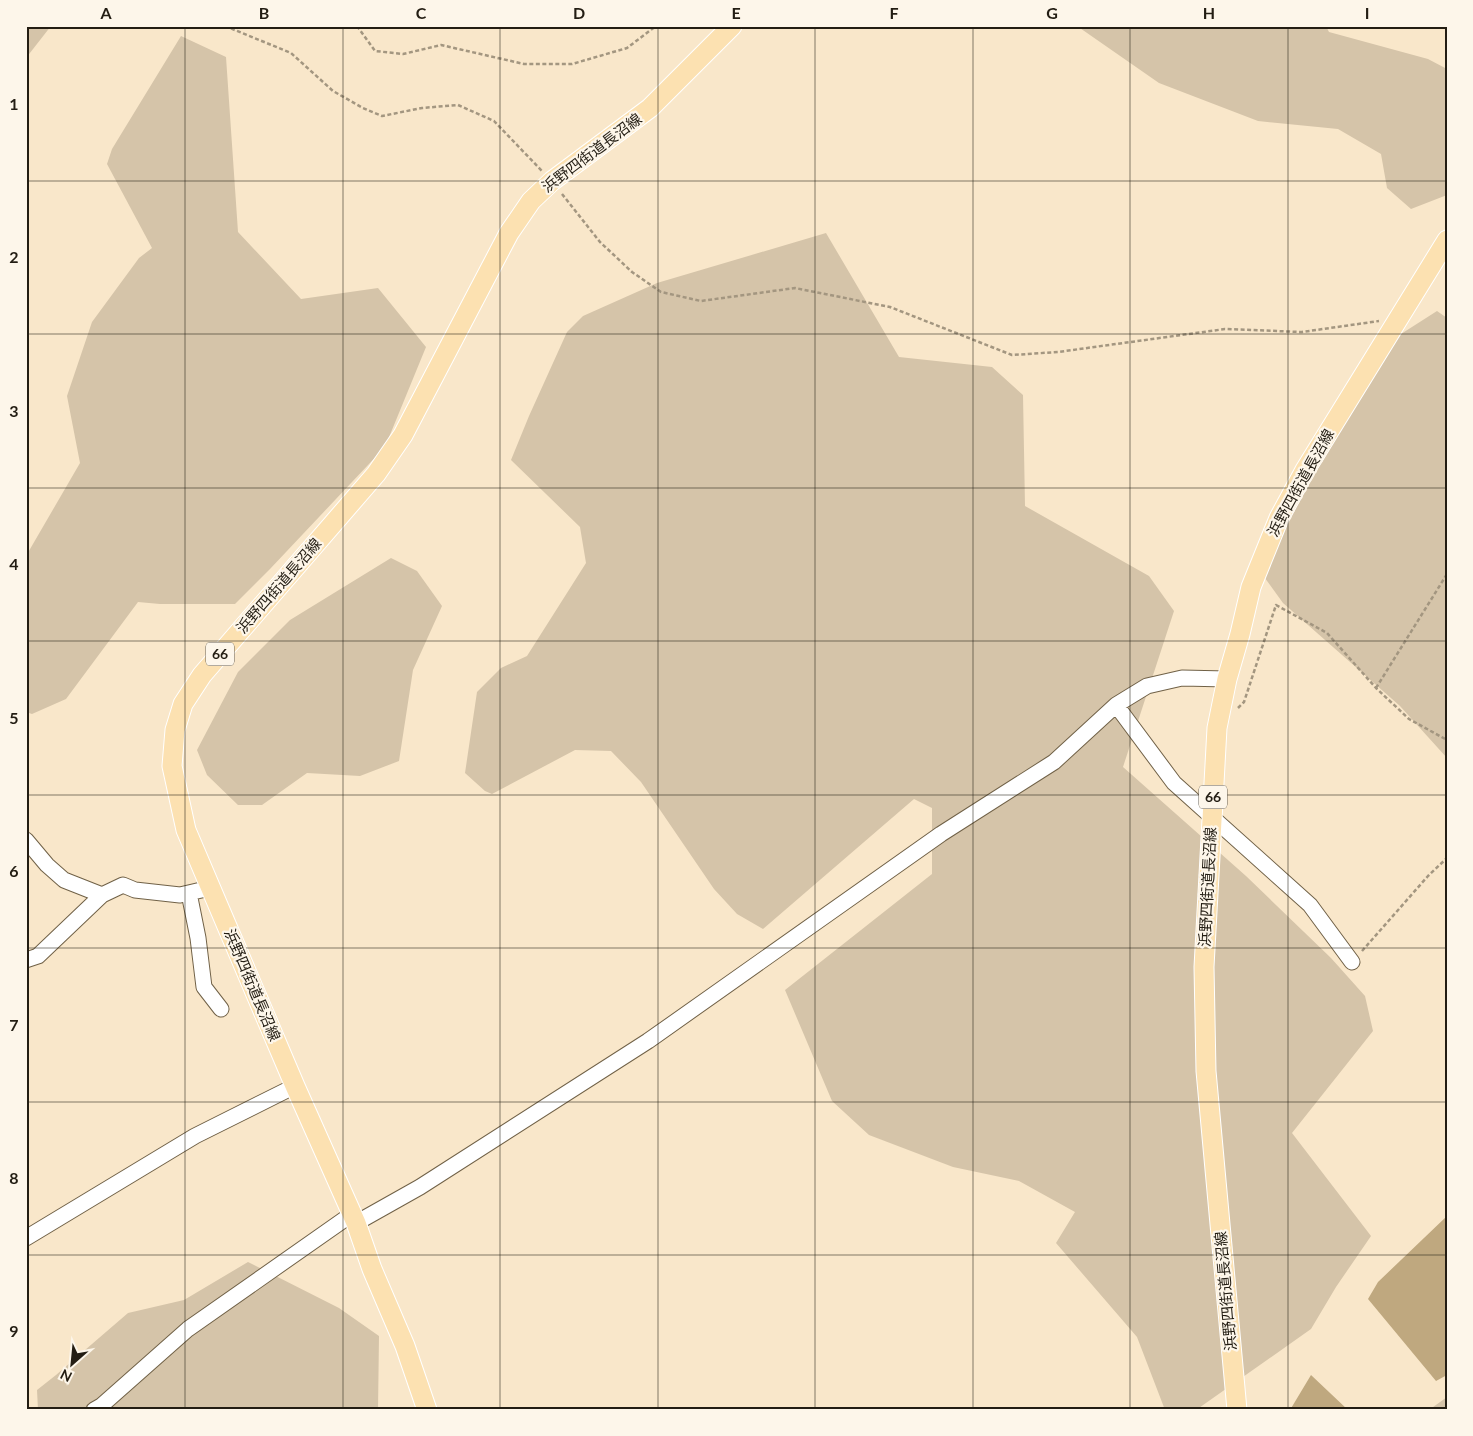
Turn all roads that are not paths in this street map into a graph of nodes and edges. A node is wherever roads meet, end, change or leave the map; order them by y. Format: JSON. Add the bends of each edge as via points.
{"nodes":[{"id":1,"x":732,"y":26,"type":"edge"},
{"id":2,"x":1447,"y":240,"type":"edge"},
{"id":3,"x":1228,"y":679,"type":"junction"},
{"id":4,"x":1116,"y":706,"type":"junction"},
{"id":5,"x":1211,"y":816,"type":"junction"},
{"id":6,"x":26,"y":840,"type":"edge"},
{"id":7,"x":210,"y":888,"type":"junction"},
{"id":8,"x":189,"y":893,"type":"junction"},
{"id":9,"x":102,"y":895,"type":"junction"},
{"id":10,"x":26,"y":960,"type":"edge"},
{"id":11,"x":1352,"y":962,"type":"road end"},
{"id":12,"x":221,"y":1009,"type":"dead end"},
{"id":13,"x":295,"y":1086,"type":"junction"},
{"id":14,"x":354,"y":1218,"type":"junction"},
{"id":15,"x":26,"y":1238,"type":"edge"},
{"id":16,"x":94,"y":1410,"type":"edge"},
{"id":17,"x":427,"y":1410,"type":"edge"},
{"id":18,"x":1237,"y":1410,"type":"edge"}],
"edges":[{"from":1,"to":7,"type":"main road","name":"浜野四街道長沼線","number":"66","via":[[650,108],[552,181],[531,201],[509,233],[403,436],[382,466],[202,675],[183,704],[174,730],[172,766],[186,830]]},
{"from":2,"to":3,"type":"main road","name":"浜野四街道長沼線","number":"66","via":[[1305,470],[1279,518],[1251,586]]},
{"from":3,"to":4,"type":"street","via":[[1182,678],[1147,686]]},
{"from":3,"to":5,"type":"main road","name":"浜野四街道長沼線","number":"66","via":[[1217,728]]},
{"from":4,"to":5,"type":"street","via":[[1174,783]]},
{"from":4,"to":14,"type":"street","via":[[1054,762],[940,834],[648,1041],[420,1187]]},
{"from":5,"to":11,"type":"street","via":[[1310,904]]},
{"from":5,"to":18,"type":"main road","name":"浜野四街道長沼線","number":"66","via":[[1204,967],[1206,1071]]},
{"from":6,"to":9,"type":"street","via":[[47,866],[64,880]]},
{"from":7,"to":8,"type":"street"},
{"from":7,"to":13,"type":"main road","name":"浜野四街道長沼線","number":"66"},
{"from":8,"to":9,"type":"street","via":[[135,890],[124,885]]},
{"from":8,"to":12,"type":"street","via":[[204,987]]},
{"from":9,"to":10,"type":"street","via":[[38,956]]},
{"from":13,"to":14,"type":"main road","name":"浜野四街道長沼線","number":"66"},
{"from":13,"to":15,"type":"street","via":[[195,1136]]},
{"from":14,"to":16,"type":"street","via":[[188,1330]]},
{"from":14,"to":17,"type":"main road","name":"浜野四街道長沼線","number":"66"}]}
